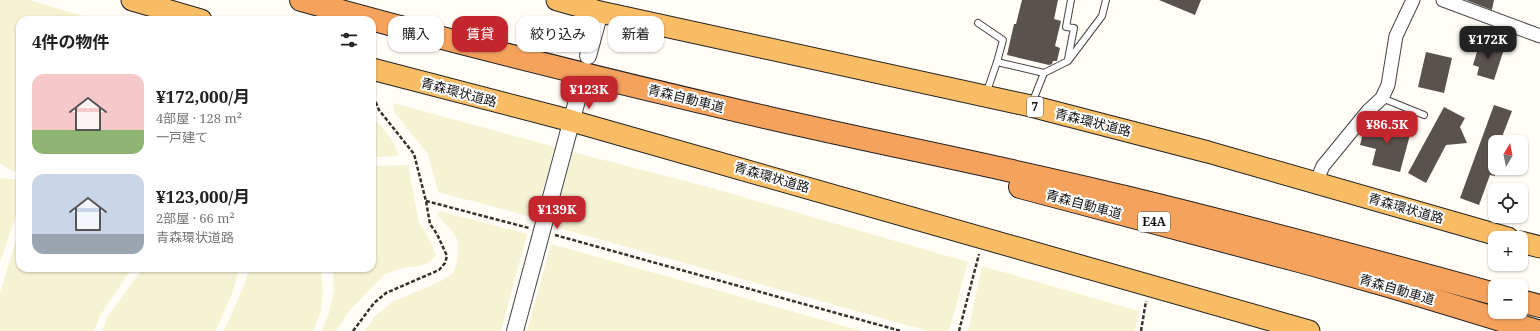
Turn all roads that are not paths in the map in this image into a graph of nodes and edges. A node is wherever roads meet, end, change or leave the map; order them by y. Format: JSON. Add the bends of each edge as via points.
{"nodes":[{"id":1,"x":132,"y":0,"type":"edge"},
{"id":2,"x":301,"y":0,"type":"edge"},
{"id":3,"x":556,"y":0,"type":"edge"},
{"id":4,"x":1071,"y":0,"type":"edge"},
{"id":5,"x":1106,"y":0,"type":"edge"},
{"id":6,"x":1413,"y":0,"type":"edge"},
{"id":7,"x":1443,"y":0,"type":"edge"},
{"id":8,"x":600,"y":12,"type":"junction"},
{"id":9,"x":187,"y":16,"type":"edge"},
{"id":10,"x":362,"y":16,"type":"edge"},
{"id":11,"x":376,"y":20,"type":"edge"},
{"id":12,"x":978,"y":23,"type":"dead end"},
{"id":13,"x":1540,"y":36,"type":"edge"},
{"id":14,"x":588,"y":56,"type":"dead end"},
{"id":15,"x":1068,"y":61,"type":"junction"},
{"id":16,"x":997,"y":62,"type":"junction"},
{"id":17,"x":376,"y":70,"type":"edge"},
{"id":18,"x":1044,"y":72,"type":"junction"},
{"id":19,"x":579,"y":93,"type":"dead end"},
{"id":20,"x":985,"y":96,"type":"junction"},
{"id":21,"x":1382,"y":98,"type":"junction"},
{"id":22,"x":1031,"y":106,"type":"junction"},
{"id":23,"x":1424,"y":115,"type":"dead end"},
{"id":24,"x":769,"y":118,"type":"junction"},
{"id":25,"x":572,"y":121,"type":"junction"},
{"id":26,"x":1316,"y":182,"type":"junction"},
{"id":27,"x":1488,"y":232,"type":"edge"},
{"id":28,"x":1528,"y":244,"type":"edge"},
{"id":29,"x":1540,"y":248,"type":"edge"},
{"id":30,"x":1488,"y":292,"type":"edge"},
{"id":31,"x":1528,"y":303,"type":"edge"},
{"id":32,"x":1540,"y":306,"type":"edge"},
{"id":33,"x":515,"y":331,"type":"edge"},
{"id":34,"x":1309,"y":331,"type":"edge"},
{"id":35,"x":1537,"y":331,"type":"edge"}],
"edges":[{"from":1,"to":9,"type":"highway"},
{"from":2,"to":10,"type":"highway","name":"青森自動車道","number":"E4A"},
{"from":3,"to":8,"type":"highway","name":"青森環状道路","number":"7"},
{"from":4,"to":15,"type":"lane","via":[[1066,27],[1074,28]]},
{"from":5,"to":15,"type":"lane","via":[[1102,16]]},
{"from":6,"to":21,"type":"street","via":[[1396,36],[1388,85]]},
{"from":7,"to":13,"type":"street"},
{"from":8,"to":14,"type":"street"},
{"from":8,"to":20,"type":"highway","name":"青森環状道路","number":"7"},
{"from":11,"to":24,"type":"highway","name":"青森自動車道","number":"E4A"},
{"from":12,"to":16,"type":"lane","via":[[1003,40]]},
{"from":15,"to":18,"type":"lane"},
{"from":16,"to":18,"type":"lane"},
{"from":16,"to":20,"type":"lane"},
{"from":17,"to":25,"type":"highway","name":"青森環状道路"},
{"from":18,"to":22,"type":"lane"},
{"from":19,"to":25,"type":"street"},
{"from":20,"to":22,"type":"highway","name":"青森環状道路","number":"7"},
{"from":21,"to":23,"type":"lane"},
{"from":21,"to":26,"type":"street","via":[[1368,111],[1323,166]]},
{"from":22,"to":26,"type":"highway","name":"青森環状道路","number":"7"},
{"from":24,"to":30,"type":"highway","name":"青森自動車道","number":"E4A","via":[[1124,196]]},
{"from":24,"to":35,"type":"highway","name":"青森自動車道","number":"E4A","via":[[990,180],[1303,262]]},
{"from":25,"to":33,"type":"street"},
{"from":25,"to":34,"type":"highway","name":"青森環状道路"},
{"from":26,"to":27,"type":"highway","name":"青森環状道路","number":"7"},
{"from":28,"to":29,"type":"highway"},
{"from":31,"to":32,"type":"highway"}]}
